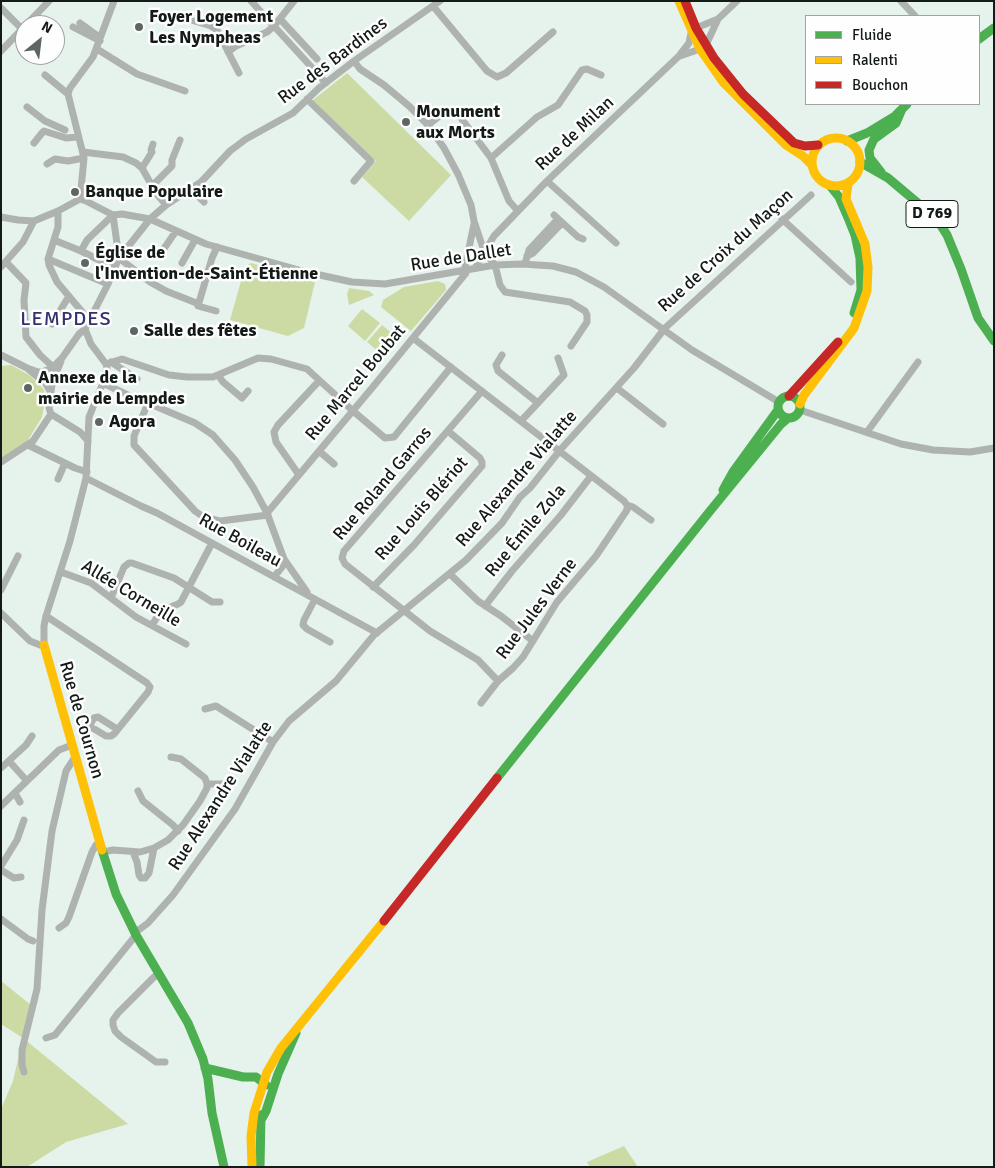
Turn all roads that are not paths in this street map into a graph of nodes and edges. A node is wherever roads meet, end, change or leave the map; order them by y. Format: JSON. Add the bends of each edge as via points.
{"nodes":[{"id":1,"x":49,"y":1,"type":"edge"},
{"id":2,"x":114,"y":1,"type":"edge"},
{"id":3,"x":251,"y":1,"type":"edge"},
{"id":4,"x":294,"y":1,"type":"edge"},
{"id":5,"x":440,"y":1,"type":"edge"},
{"id":6,"x":679,"y":1,"type":"edge"},
{"id":7,"x":685,"y":1,"type":"edge"},
{"id":8,"x":737,"y":1,"type":"edge"},
{"id":9,"x":901,"y":1,"type":"edge"},
{"id":10,"x":433,"y":6,"type":"junction"},
{"id":11,"x":1,"y":8,"type":"edge"},
{"id":12,"x":36,"y":15,"type":"edge"},
{"id":13,"x":913,"y":15,"type":"edge"},
{"id":14,"x":178,"y":16,"type":"dead end"},
{"id":15,"x":280,"y":19,"type":"junction"},
{"id":16,"x":718,"y":19,"type":"junction"},
{"id":17,"x":15,"y":20,"type":"edge"},
{"id":18,"x":77,"y":25,"type":"dead end"},
{"id":19,"x":274,"y":26,"type":"junction"},
{"id":20,"x":994,"y":28,"type":"edge"},
{"id":21,"x":694,"y":30,"type":"junction"},
{"id":22,"x":553,"y":32,"type":"dead end"},
{"id":23,"x":15,"y":36,"type":"edge"},
{"id":24,"x":980,"y":38,"type":"edge"},
{"id":25,"x":101,"y":40,"type":"junction"},
{"id":26,"x":703,"y":47,"type":"junction"},
{"id":27,"x":97,"y":49,"type":"junction"},
{"id":28,"x":1,"y":51,"type":"edge"},
{"id":29,"x":228,"y":52,"type":"junction"},
{"id":30,"x":679,"y":56,"type":"junction"},
{"id":31,"x":317,"y":58,"type":"dead end"},
{"id":32,"x":354,"y":61,"type":"junction"},
{"id":33,"x":239,"y":73,"type":"dead end"},
{"id":34,"x":45,"y":75,"type":"dead end"},
{"id":35,"x":601,"y":75,"type":"dead end"},
{"id":36,"x":326,"y":83,"type":"junction"},
{"id":37,"x":185,"y":91,"type":"dead end"},
{"id":38,"x":68,"y":94,"type":"junction"},
{"id":39,"x":306,"y":99,"type":"junction"},
{"id":40,"x":904,"y":106,"type":"edge"},
{"id":41,"x":27,"y":107,"type":"dead end"},
{"id":42,"x":428,"y":125,"type":"junction"},
{"id":43,"x":867,"y":133,"type":"junction"},
{"id":44,"x":78,"y":137,"type":"junction"},
{"id":45,"x":783,"y":138,"type":"junction"},
{"id":46,"x":180,"y":140,"type":"dead end"},
{"id":47,"x":846,"y":140,"type":"junction"},
{"id":48,"x":34,"y":143,"type":"dead end"},
{"id":49,"x":153,"y":144,"type":"dead end"},
{"id":50,"x":818,"y":145,"type":"junction"},
{"id":51,"x":858,"y":152,"type":"junction"},
{"id":52,"x":83,"y":155,"type":"junction"},
{"id":53,"x":491,"y":158,"type":"junction"},
{"id":54,"x":860,"y":162,"type":"junction"},
{"id":55,"x":47,"y":164,"type":"dead end"},
{"id":56,"x":811,"y":164,"type":"junction"},
{"id":57,"x":142,"y":168,"type":"junction"},
{"id":58,"x":883,"y":175,"type":"junction"},
{"id":59,"x":856,"y":176,"type":"junction"},
{"id":60,"x":354,"y":181,"type":"dead end"},
{"id":61,"x":547,"y":181,"type":"junction"},
{"id":62,"x":848,"y":184,"type":"junction"},
{"id":63,"x":152,"y":186,"type":"junction"},
{"id":64,"x":831,"y":186,"type":"junction"},
{"id":65,"x":191,"y":189,"type":"junction"},
{"id":66,"x":811,"y":195,"type":"dead end"},
{"id":67,"x":80,"y":199,"type":"junction"},
{"id":68,"x":204,"y":202,"type":"dead end"},
{"id":69,"x":166,"y":204,"type":"junction"},
{"id":70,"x":518,"y":211,"type":"junction"},
{"id":71,"x":58,"y":212,"type":"junction"},
{"id":72,"x":112,"y":216,"type":"junction"},
{"id":73,"x":1,"y":217,"type":"edge"},
{"id":74,"x":150,"y":219,"type":"junction"},
{"id":75,"x":782,"y":219,"type":"junction"},
{"id":76,"x":34,"y":221,"type":"junction"},
{"id":77,"x":474,"y":221,"type":"junction"},
{"id":78,"x":176,"y":231,"type":"junction"},
{"id":79,"x":583,"y":239,"type":"dead end"},
{"id":80,"x":196,"y":240,"type":"junction"},
{"id":81,"x":54,"y":241,"type":"junction"},
{"id":82,"x":616,"y":242,"type":"dead end"},
{"id":83,"x":484,"y":246,"type":"junction"},
{"id":84,"x":218,"y":247,"type":"junction"},
{"id":85,"x":470,"y":247,"type":"junction"},
{"id":86,"x":163,"y":250,"type":"dead end"},
{"id":87,"x":81,"y":251,"type":"junction"},
{"id":88,"x":119,"y":258,"type":"junction"},
{"id":89,"x":48,"y":259,"type":"junction"},
{"id":90,"x":182,"y":264,"type":"dead end"},
{"id":91,"x":525,"y":264,"type":"junction"},
{"id":92,"x":3,"y":265,"type":"edge"},
{"id":93,"x":495,"y":265,"type":"junction"},
{"id":94,"x":115,"y":268,"type":"junction"},
{"id":95,"x":475,"y":268,"type":"junction"},
{"id":96,"x":465,"y":270,"type":"junction"},
{"id":97,"x":851,"y":282,"type":"dead end"},
{"id":98,"x":108,"y":284,"type":"junction"},
{"id":99,"x":69,"y":296,"type":"junction"},
{"id":100,"x":199,"y":304,"type":"junction"},
{"id":101,"x":216,"y":310,"type":"dead end"},
{"id":102,"x":89,"y":320,"type":"junction"},
{"id":103,"x":52,"y":324,"type":"dead end"},
{"id":104,"x":85,"y":329,"type":"junction"},
{"id":105,"x":663,"y":330,"type":"junction"},
{"id":106,"x":413,"y":338,"type":"junction"},
{"id":107,"x":994,"y":342,"type":"edge"},
{"id":108,"x":571,"y":346,"type":"dead end"},
{"id":109,"x":1,"y":355,"type":"edge"},
{"id":110,"x":502,"y":355,"type":"dead end"},
{"id":111,"x":62,"y":358,"type":"junction"},
{"id":112,"x":558,"y":358,"type":"dead end"},
{"id":113,"x":918,"y":362,"type":"dead end"},
{"id":114,"x":108,"y":363,"type":"junction"},
{"id":115,"x":52,"y":367,"type":"junction"},
{"id":116,"x":451,"y":367,"type":"junction"},
{"id":117,"x":27,"y":368,"type":"junction"},
{"id":118,"x":218,"y":375,"type":"junction"},
{"id":119,"x":137,"y":378,"type":"dead end"},
{"id":120,"x":318,"y":381,"type":"junction"},
{"id":121,"x":103,"y":383,"type":"junction"},
{"id":122,"x":617,"y":388,"type":"junction"},
{"id":123,"x":50,"y":391,"type":"junction"},
{"id":124,"x":248,"y":391,"type":"dead end"},
{"id":125,"x":482,"y":391,"type":"junction"},
{"id":126,"x":788,"y":396,"type":"junction"},
{"id":127,"x":538,"y":402,"type":"junction"},
{"id":128,"x":148,"y":403,"type":"junction"},
{"id":129,"x":778,"y":406,"type":"junction"},
{"id":130,"x":800,"y":407,"type":"junction"},
{"id":131,"x":352,"y":411,"type":"junction"},
{"id":132,"x":51,"y":414,"type":"junction"},
{"id":133,"x":788,"y":418,"type":"junction"},
{"id":134,"x":521,"y":421,"type":"junction"},
{"id":135,"x":88,"y":424,"type":"junction"},
{"id":136,"x":663,"y":424,"type":"dead end"},
{"id":137,"x":448,"y":431,"type":"junction"},
{"id":138,"x":80,"y":432,"type":"junction"},
{"id":139,"x":866,"y":432,"type":"junction"},
{"id":140,"x":88,"y":441,"type":"junction"},
{"id":141,"x":28,"y":446,"type":"junction"},
{"id":142,"x":994,"y":448,"type":"edge"},
{"id":143,"x":319,"y":451,"type":"junction"},
{"id":144,"x":559,"y":451,"type":"junction"},
{"id":145,"x":1,"y":462,"type":"edge"},
{"id":146,"x":65,"y":463,"type":"junction"},
{"id":147,"x":334,"y":464,"type":"dead end"},
{"id":148,"x":86,"y":475,"type":"junction"},
{"id":149,"x":299,"y":475,"type":"junction"},
{"id":150,"x":591,"y":476,"type":"junction"},
{"id":151,"x":58,"y":479,"type":"dead end"},
{"id":152,"x":627,"y":505,"type":"junction"},
{"id":153,"x":710,"y":511,"type":"junction"},
{"id":154,"x":268,"y":514,"type":"junction"},
{"id":155,"x":651,"y":520,"type":"dead end"},
{"id":156,"x":212,"y":543,"type":"junction"},
{"id":157,"x":18,"y":556,"type":"dead end"},
{"id":158,"x":284,"y":559,"type":"junction"},
{"id":159,"x":61,"y":572,"type":"junction"},
{"id":160,"x":450,"y":574,"type":"junction"},
{"id":161,"x":294,"y":576,"type":"junction"},
{"id":162,"x":274,"y":577,"type":"junction"},
{"id":163,"x":286,"y":583,"type":"junction"},
{"id":164,"x":373,"y":586,"type":"junction"},
{"id":165,"x":188,"y":587,"type":"junction"},
{"id":166,"x":1,"y":590,"type":"edge"},
{"id":167,"x":308,"y":595,"type":"junction"},
{"id":168,"x":110,"y":598,"type":"junction"},
{"id":169,"x":315,"y":599,"type":"junction"},
{"id":170,"x":220,"y":602,"type":"dead end"},
{"id":171,"x":485,"y":606,"type":"junction"},
{"id":172,"x":405,"y":611,"type":"junction"},
{"id":173,"x":1,"y":613,"type":"edge"},
{"id":174,"x":46,"y":616,"type":"junction"},
{"id":175,"x":152,"y":625,"type":"junction"},
{"id":176,"x":378,"y":633,"type":"junction"},
{"id":177,"x":534,"y":641,"type":"junction"},
{"id":178,"x":330,"y":642,"type":"dead end"},
{"id":179,"x":44,"y":644,"type":"junction"},
{"id":180,"x":186,"y":644,"type":"dead end"},
{"id":181,"x":498,"y":681,"type":"junction"},
{"id":182,"x":481,"y":703,"type":"dead end"},
{"id":183,"x":205,"y":708,"type":"dead end"},
{"id":184,"x":117,"y":730,"type":"dead end"},
{"id":185,"x":32,"y":736,"type":"dead end"},
{"id":186,"x":273,"y":742,"type":"junction"},
{"id":187,"x":72,"y":745,"type":"junction"},
{"id":188,"x":75,"y":757,"type":"junction"},
{"id":189,"x":171,"y":758,"type":"dead end"},
{"id":190,"x":9,"y":761,"type":"junction"},
{"id":191,"x":1,"y":768,"type":"edge"},
{"id":192,"x":27,"y":781,"type":"junction"},
{"id":193,"x":207,"y":784,"type":"junction"},
{"id":194,"x":226,"y":784,"type":"dead end"},
{"id":195,"x":138,"y":791,"type":"dead end"},
{"id":196,"x":15,"y":793,"type":"junction"},
{"id":197,"x":20,"y":802,"type":"dead end"},
{"id":198,"x":1,"y":806,"type":"edge"},
{"id":199,"x":24,"y":820,"type":"dead end"},
{"id":200,"x":178,"y":831,"type":"junction"},
{"id":201,"x":100,"y":843,"type":"junction"},
{"id":202,"x":154,"y":848,"type":"junction"},
{"id":203,"x":103,"y":852,"type":"junction"},
{"id":204,"x":133,"y":852,"type":"junction"},
{"id":205,"x":1,"y":866,"type":"edge"},
{"id":206,"x":1,"y":870,"type":"edge"},
{"id":207,"x":21,"y":877,"type":"dead end"},
{"id":208,"x":1,"y":918,"type":"edge"},
{"id":209,"x":59,"y":928,"type":"dead end"},
{"id":210,"x":135,"y":933,"type":"junction"},
{"id":211,"x":33,"y":941,"type":"dead end"},
{"id":212,"x":159,"y":974,"type":"junction"},
{"id":213,"x":46,"y":1038,"type":"dead end"},
{"id":214,"x":165,"y":1062,"type":"dead end"},
{"id":215,"x":205,"y":1068,"type":"junction"},
{"id":216,"x":24,"y":1072,"type":"dead end"},
{"id":217,"x":222,"y":1072,"type":"junction"},
{"id":218,"x":208,"y":1079,"type":"junction"},
{"id":219,"x":268,"y":1086,"type":"junction"},
{"id":220,"x":224,"y":1167,"type":"edge"},
{"id":221,"x":252,"y":1167,"type":"edge"},
{"id":222,"x":260,"y":1167,"type":"edge"}],
"edges":[{"from":1,"to":12,"type":"street"},
{"from":2,"to":25,"type":"street"},
{"from":3,"to":19,"type":"street"},
{"from":4,"to":15,"type":"street"},
{"from":5,"to":10,"type":"street","name":"Rue des Bardines"},
{"from":6,"to":21,"type":"main road"},
{"from":7,"to":21,"type":"main road"},
{"from":8,"to":16,"type":"street"},
{"from":9,"to":13,"type":"street"},
{"from":10,"to":22,"type":"street","via":[[487,71],[497,77],[506,73]]},
{"from":10,"to":32,"type":"street","name":"Rue des Bardines"},
{"from":11,"to":17,"type":"street"},
{"from":14,"to":29,"type":"street","via":[[217,30]]},
{"from":15,"to":19,"type":"street"},
{"from":15,"to":31,"type":"street"},
{"from":16,"to":21,"type":"street"},
{"from":16,"to":26,"type":"street"},
{"from":18,"to":25,"type":"street"},
{"from":19,"to":29,"type":"street"},
{"from":19,"to":36,"type":"street"},
{"from":20,"to":24,"type":"main road"},
{"from":21,"to":26,"type":"main road"},
{"from":21,"to":30,"type":"street","name":"Rue de Milan"},
{"from":23,"to":28,"type":"street"},
{"from":25,"to":27,"type":"street"},
{"from":26,"to":30,"type":"street","name":"Rue de Milan"},
{"from":26,"to":45,"type":"main road"},
{"from":27,"to":37,"type":"street","via":[[137,74]]},
{"from":27,"to":38,"type":"street"},
{"from":29,"to":33,"type":"street"},
{"from":30,"to":61,"type":"street","name":"Rue de Milan"},
{"from":32,"to":36,"type":"street","name":"Rue des Bardines"},
{"from":32,"to":42,"type":"street","via":[[360,69],[395,93]]},
{"from":34,"to":38,"type":"street"},
{"from":35,"to":53,"type":"street","via":[[582,70],[558,105],[537,117]]},
{"from":36,"to":39,"type":"street","name":"Rue des Bardines"},
{"from":38,"to":44,"type":"street"},
{"from":39,"to":60,"type":"street","via":[[371,161]]},
{"from":39,"to":65,"type":"street","name":"Rue des Bardines","via":[[292,113],[230,151]]},
{"from":40,"to":43,"type":"main road"},
{"from":40,"to":58,"type":"main road","via":[[896,123],[874,139],[869,150],[870,158]]},
{"from":41,"to":44,"type":"street","via":[[51,125]]},
{"from":42,"to":53,"type":"street","via":[[446,111],[454,111]]},
{"from":42,"to":77,"type":"street","via":[[458,174],[472,205]]},
{"from":43,"to":47,"type":"main road"},
{"from":43,"to":51,"type":"main road"},
{"from":44,"to":48,"type":"street","via":[[66,138],[44,131]]},
{"from":44,"to":52,"type":"street"},
{"from":45,"to":50,"type":"main road","via":[[806,146]]},
{"from":45,"to":56,"type":"main road","via":[[791,149]]},
{"from":46,"to":63,"type":"street","via":[[172,166]]},
{"from":47,"to":50,"type":"main road","via":[[828,139]]},
{"from":47,"to":51,"type":"main road"},
{"from":49,"to":57,"type":"street"},
{"from":50,"to":56,"type":"main road"},
{"from":51,"to":54,"type":"main road"},
{"from":52,"to":55,"type":"street","via":[[68,161],[55,159]]},
{"from":52,"to":57,"type":"street","via":[[130,159]]},
{"from":52,"to":67,"type":"street"},
{"from":53,"to":70,"type":"street","via":[[509,201]]},
{"from":54,"to":58,"type":"main road","number":"D 769"},
{"from":54,"to":59,"type":"main road"},
{"from":56,"to":64,"type":"main road","via":[[821,182]]},
{"from":57,"to":63,"type":"street"},
{"from":58,"to":59,"type":"main road"},
{"from":58,"to":107,"type":"main road","number":"D 769","via":[[932,215],[947,234],[978,318]]},
{"from":59,"to":62,"type":"main road"},
{"from":61,"to":70,"type":"street","name":"Rue de Milan"},
{"from":61,"to":82,"type":"street"},
{"from":62,"to":64,"type":"main road"},
{"from":62,"to":130,"type":"main road","via":[[846,199],[862,233],[867,255],[867,291],[848,337],[804,395]]},
{"from":63,"to":69,"type":"street"},
{"from":64,"to":126,"type":"main road","via":[[855,235],[861,290],[844,334],[797,390]]},
{"from":65,"to":68,"type":"street"},
{"from":65,"to":69,"type":"street","name":"Rue des Bardines"},
{"from":66,"to":75,"type":"street","name":"Rue de Croix du Maçon"},
{"from":67,"to":71,"type":"street"},
{"from":67,"to":72,"type":"street"},
{"from":69,"to":74,"type":"street","name":"Rue des Bardines"},
{"from":70,"to":83,"type":"street","name":"Rue de Milan"},
{"from":71,"to":76,"type":"street"},
{"from":71,"to":81,"type":"street"},
{"from":72,"to":74,"type":"street","name":"Rue de Dallet","via":[[122,214]]},
{"from":72,"to":87,"type":"street","via":[[87,240]]},
{"from":72,"to":88,"type":"street"},
{"from":73,"to":76,"type":"street"},
{"from":74,"to":78,"type":"street","name":"Rue de Dallet"},
{"from":74,"to":88,"type":"street","name":"Rue des Bardines"},
{"from":75,"to":97,"type":"street"},
{"from":75,"to":105,"type":"street","name":"Rue de Croix du Maçon"},
{"from":76,"to":92,"type":"street","via":[[23,242]]},
{"from":77,"to":83,"type":"street"},
{"from":77,"to":85,"type":"street","name":"Rue Marcel Boubat"},
{"from":78,"to":80,"type":"street","name":"Rue de Dallet"},
{"from":78,"to":86,"type":"street"},
{"from":79,"to":91,"type":"street","via":[[558,219],[533,253],[527,256]]},
{"from":80,"to":84,"type":"street","name":"Rue de Dallet"},
{"from":80,"to":90,"type":"street"},
{"from":81,"to":87,"type":"street"},
{"from":81,"to":89,"type":"street"},
{"from":83,"to":85,"type":"street"},
{"from":83,"to":93,"type":"street"},
{"from":83,"to":95,"type":"street","name":"Rue de Milan"},
{"from":84,"to":96,"type":"street","name":"Rue de Dallet","via":[[288,268],[352,282],[385,284]]},
{"from":84,"to":100,"type":"street"},
{"from":85,"to":96,"type":"street","name":"Rue Marcel Boubat"},
{"from":87,"to":94,"type":"street"},
{"from":88,"to":94,"type":"street"},
{"from":88,"to":100,"type":"street","via":[[150,282]]},
{"from":89,"to":98,"type":"street"},
{"from":89,"to":99,"type":"street","via":[[57,282]]},
{"from":91,"to":93,"type":"street","name":"Rue de Dallet"},
{"from":91,"to":105,"type":"street","name":"Rue de Dallet","via":[[576,272],[616,295]]},
{"from":92,"to":115,"type":"street","via":[[8,264],[26,283],[26,334]]},
{"from":93,"to":95,"type":"street","name":"Rue de Dallet"},
{"from":93,"to":108,"type":"street","via":[[505,292],[570,302],[585,311],[587,322]]},
{"from":94,"to":98,"type":"street"},
{"from":95,"to":96,"type":"street","name":"Rue de Dallet"},
{"from":96,"to":106,"type":"street","name":"Rue Marcel Boubat","via":[[466,273]]},
{"from":98,"to":102,"type":"street"},
{"from":99,"to":102,"type":"street"},
{"from":99,"to":103,"type":"street"},
{"from":100,"to":101,"type":"street"},
{"from":102,"to":104,"type":"street"},
{"from":104,"to":111,"type":"street"},
{"from":104,"to":114,"type":"street","via":[[91,344]]},
{"from":105,"to":122,"type":"street","name":"Rue Alexandre Vialatte"},
{"from":105,"to":129,"type":"street","name":"Rue de Dallet"},
{"from":106,"to":116,"type":"street"},
{"from":106,"to":131,"type":"street","name":"Rue Marcel Boubat"},
{"from":109,"to":117,"type":"street"},
{"from":110,"to":127,"type":"street","via":[[496,365],[498,371]]},
{"from":111,"to":115,"type":"street"},
{"from":111,"to":123,"type":"street"},
{"from":112,"to":127,"type":"street","via":[[564,375]]},
{"from":113,"to":139,"type":"street"},
{"from":114,"to":118,"type":"street","via":[[122,360],[179,377]]},
{"from":114,"to":119,"type":"street"},
{"from":114,"to":121,"type":"street"},
{"from":115,"to":117,"type":"street","via":[[44,372]]},
{"from":116,"to":125,"type":"street"},
{"from":116,"to":131,"type":"street","via":[[394,437],[385,438]]},
{"from":117,"to":123,"type":"street"},
{"from":118,"to":120,"type":"street","via":[[264,357],[306,369]]},
{"from":118,"to":124,"type":"street","via":[[242,398]]},
{"from":120,"to":131,"type":"street"},
{"from":120,"to":149,"type":"street","via":[[274,432],[276,442]]},
{"from":121,"to":128,"type":"street"},
{"from":121,"to":135,"type":"street"},
{"from":122,"to":136,"type":"street"},
{"from":122,"to":144,"type":"street","name":"Rue Alexandre Vialatte"},
{"from":123,"to":132,"type":"street"},
{"from":125,"to":134,"type":"street"},
{"from":125,"to":137,"type":"street","name":"Rue Roland Garros"},
{"from":126,"to":129,"type":"main road","via":[[783,397]]},
{"from":126,"to":130,"type":"main road","via":[[794,397]]},
{"from":127,"to":134,"type":"street"},
{"from":128,"to":154,"type":"street","via":[[195,423],[213,435],[243,472]]},
{"from":128,"to":154,"type":"street","via":[[134,436],[134,445],[196,511],[220,521]]},
{"from":129,"to":133,"type":"main road","via":[[783,417]]},
{"from":129,"to":153,"type":"main road"},
{"from":130,"to":133,"type":"main road","via":[[797,416]]},
{"from":130,"to":139,"type":"street"},
{"from":131,"to":143,"type":"street","name":"Rue Marcel Boubat"},
{"from":132,"to":138,"type":"street"},
{"from":132,"to":141,"type":"street"},
{"from":133,"to":153,"type":"main road"},
{"from":134,"to":144,"type":"street"},
{"from":135,"to":138,"type":"street"},
{"from":135,"to":140,"type":"street","name":"Rue de Cournon"},
{"from":137,"to":164,"type":"street","name":"Rue Roland Garros","via":[[344,551],[342,558],[345,564]]},
{"from":137,"to":164,"type":"street","name":"Rue Louis Blériot","via":[[480,458],[482,466],[414,545]]},
{"from":138,"to":140,"type":"street"},
{"from":139,"to":142,"type":"street","via":[[901,444],[933,450],[970,452]]},
{"from":140,"to":148,"type":"street","name":"Rue de Cournon"},
{"from":141,"to":145,"type":"street"},
{"from":141,"to":146,"type":"street","name":"Rue Boileau"},
{"from":143,"to":147,"type":"street"},
{"from":143,"to":149,"type":"street","name":"Rue Marcel Boubat"},
{"from":144,"to":150,"type":"street"},
{"from":144,"to":160,"type":"street","name":"Rue Alexandre Vialatte","via":[[494,532]]},
{"from":146,"to":148,"type":"street","name":"Rue Boileau"},
{"from":146,"to":151,"type":"street"},
{"from":148,"to":156,"type":"street","name":"Rue Boileau"},
{"from":148,"to":159,"type":"street","name":"Rue de Cournon"},
{"from":149,"to":154,"type":"street","name":"Rue Marcel Boubat"},
{"from":150,"to":152,"type":"street"},
{"from":150,"to":171,"type":"street","name":"Rue Émile Zola"},
{"from":152,"to":155,"type":"street"},
{"from":152,"to":177,"type":"street","name":"Rue Jules Verne","via":[[627,510],[592,562],[557,602]]},
{"from":153,"to":219,"type":"main road","via":[[298,1028]]},
{"from":154,"to":158,"type":"street"},
{"from":156,"to":162,"type":"street","name":"Rue Boileau"},
{"from":156,"to":165,"type":"street"},
{"from":157,"to":166,"type":"street"},
{"from":158,"to":161,"type":"street"},
{"from":158,"to":162,"type":"street"},
{"from":159,"to":168,"type":"street","name":"Allée Corneille","via":[[91,584]]},
{"from":159,"to":174,"type":"street","name":"Rue de Cournon"},
{"from":160,"to":171,"type":"street"},
{"from":160,"to":172,"type":"street","name":"Rue Alexandre Vialatte"},
{"from":161,"to":163,"type":"street"},
{"from":161,"to":167,"type":"street"},
{"from":162,"to":163,"type":"street","name":"Rue Boileau"},
{"from":163,"to":167,"type":"street","name":"Rue Boileau"},
{"from":164,"to":172,"type":"street","name":"Rue Roland Garros"},
{"from":165,"to":168,"type":"street","via":[[169,576],[128,563]]},
{"from":165,"to":170,"type":"street","via":[[212,602]]},
{"from":165,"to":175,"type":"street","via":[[180,602],[161,611]]},
{"from":167,"to":169,"type":"street","name":"Rue Boileau"},
{"from":168,"to":175,"type":"street","name":"Allée Corneille","via":[[136,618]]},
{"from":169,"to":176,"type":"street","name":"Rue Boileau"},
{"from":169,"to":178,"type":"street","via":[[304,625]]},
{"from":171,"to":177,"type":"street"},
{"from":172,"to":176,"type":"street","name":"Rue Alexandre Vialatte"},
{"from":172,"to":181,"type":"street","name":"Rue Roland Garros","via":[[430,631],[472,655]]},
{"from":173,"to":179,"type":"street","via":[[30,642]]},
{"from":174,"to":179,"type":"street","name":"Rue de Cournon"},
{"from":174,"to":184,"type":"street","via":[[148,683],[148,692]]},
{"from":175,"to":180,"type":"street","name":"Allée Corneille"},
{"from":176,"to":186,"type":"street","name":"Rue Alexandre Vialatte","via":[[336,681],[293,718]]},
{"from":177,"to":181,"type":"street","name":"Rue Jules Verne","via":[[519,662]]},
{"from":179,"to":187,"type":"main road","name":"Rue de Cournon"},
{"from":181,"to":182,"type":"street","name":"Rue Jules Verne"},
{"from":183,"to":186,"type":"street","via":[[216,706]]},
{"from":185,"to":190,"type":"street"},
{"from":186,"to":210,"type":"street","name":"Rue Alexandre Vialatte","via":[[235,809],[173,896]]},
{"from":187,"to":188,"type":"main road","name":"Rue de Cournon"},
{"from":187,"to":192,"type":"street","via":[[59,750]]},
{"from":188,"to":201,"type":"main road","name":"Rue de Cournon"},
{"from":188,"to":216,"type":"street","via":[[66,771],[52,831],[42,910],[38,989],[22,1050]]},
{"from":189,"to":193,"type":"street","via":[[181,760],[205,778]]},
{"from":190,"to":191,"type":"street"},
{"from":190,"to":192,"type":"street"},
{"from":192,"to":196,"type":"street"},
{"from":193,"to":194,"type":"street"},
{"from":193,"to":200,"type":"street","via":[[200,801]]},
{"from":195,"to":200,"type":"street","via":[[143,801]]},
{"from":196,"to":197,"type":"street"},
{"from":196,"to":198,"type":"street"},
{"from":199,"to":205,"type":"street","via":[[17,840]]},
{"from":200,"to":202,"type":"street"},
{"from":201,"to":203,"type":"main road","name":"Rue de Cournon"},
{"from":201,"to":209,"type":"street","via":[[92,852],[69,917]]},
{"from":202,"to":204,"type":"street"},
{"from":202,"to":204,"type":"street","via":[[145,878],[140,877]]},
{"from":203,"to":204,"type":"street"},
{"from":203,"to":210,"type":"main road","name":"Rue de Cournon","via":[[116,894]]},
{"from":206,"to":207,"type":"street","via":[[14,878]]},
{"from":208,"to":211,"type":"street"},
{"from":210,"to":212,"type":"main road","name":"Rue de Cournon"},
{"from":210,"to":213,"type":"street","name":"Rue Alexandre Vialatte","via":[[55,1035]]},
{"from":212,"to":214,"type":"street","via":[[118,1014],[113,1026],[120,1036],[156,1062]]},
{"from":212,"to":215,"type":"main road","name":"Rue de Cournon","via":[[188,1023]]},
{"from":215,"to":217,"type":"main road"},
{"from":215,"to":218,"type":"main road","name":"Rue de Cournon"},
{"from":217,"to":218,"type":"main road"},
{"from":217,"to":219,"type":"main road","via":[[243,1077],[256,1085]]},
{"from":218,"to":220,"type":"main road","name":"Rue de Cournon"},
{"from":219,"to":221,"type":"main road","via":[[254,1113]]},
{"from":219,"to":222,"type":"main road","via":[[259,1136]]}]}
